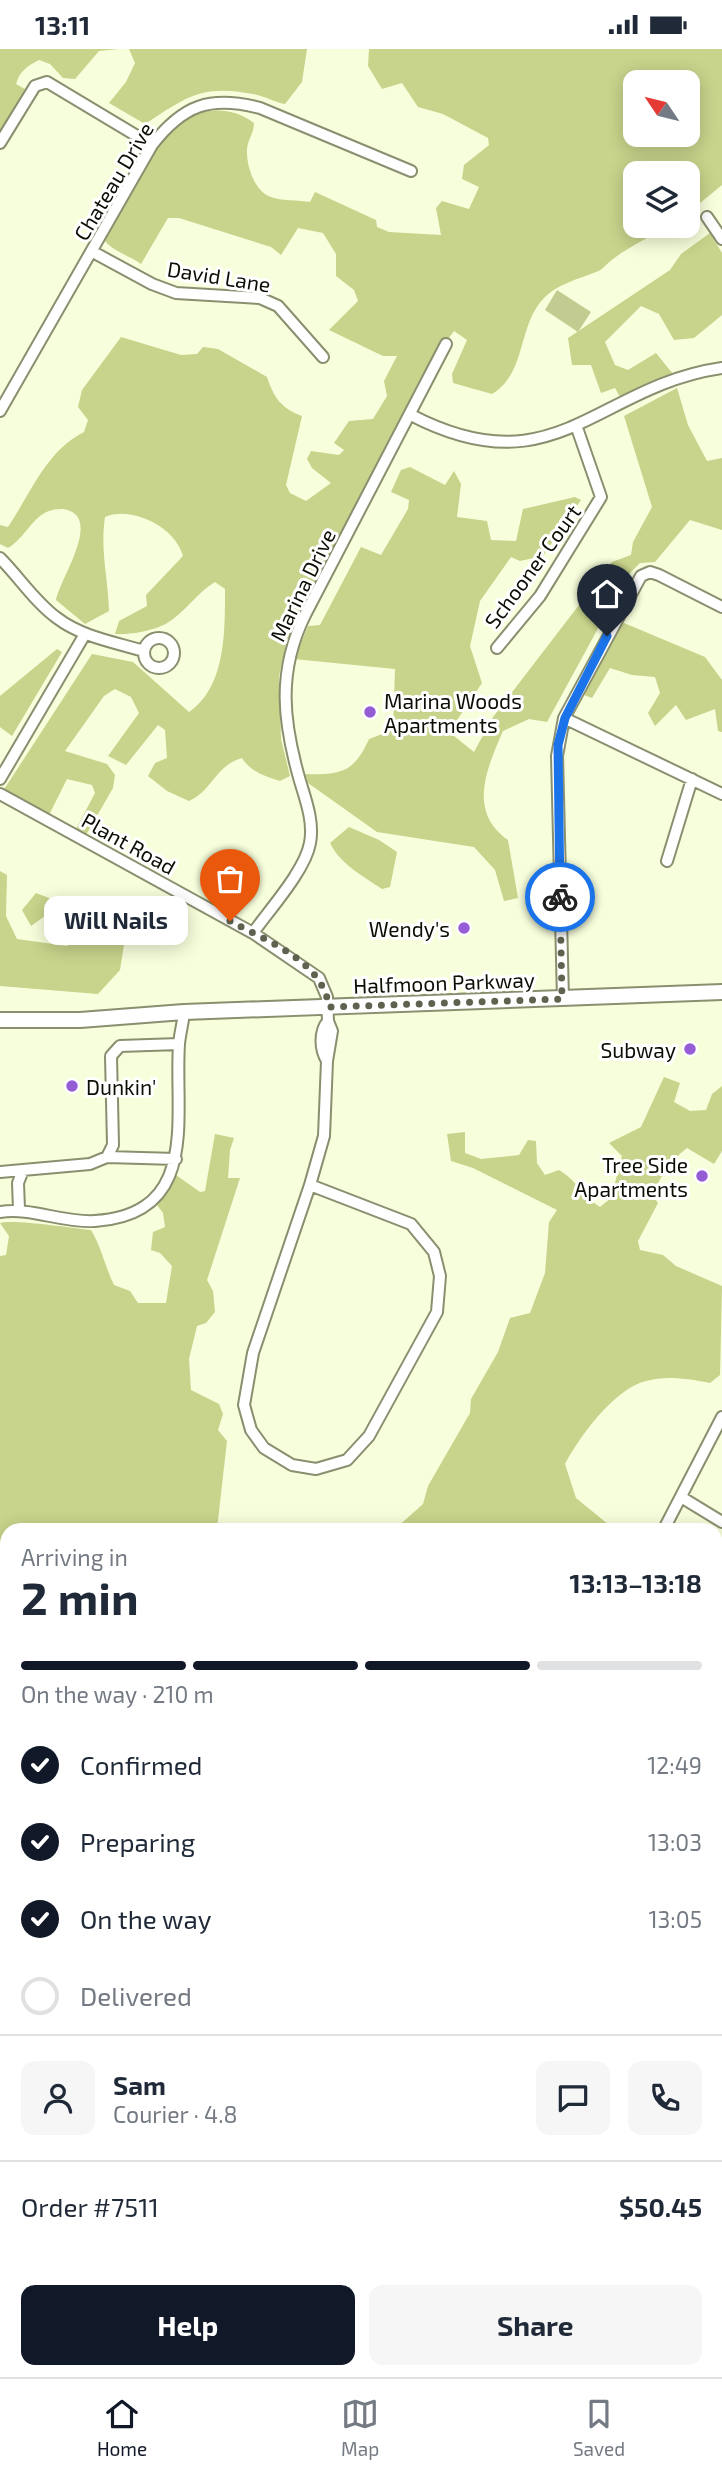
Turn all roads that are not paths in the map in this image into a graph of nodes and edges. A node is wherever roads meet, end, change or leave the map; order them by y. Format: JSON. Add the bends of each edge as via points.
{"nodes":[{"id":1,"x":0,"y":143,"type":"edge"},
{"id":2,"x":152,"y":145,"type":"junction"},
{"id":3,"x":411,"y":171,"type":"dead end"},
{"id":4,"x":707,"y":217,"type":"dead end"},
{"id":5,"x":722,"y":239,"type":"edge"},
{"id":6,"x":93,"y":252,"type":"junction"},
{"id":7,"x":446,"y":344,"type":"dead end"},
{"id":8,"x":323,"y":357,"type":"dead end"},
{"id":9,"x":722,"y":368,"type":"edge"},
{"id":10,"x":0,"y":411,"type":"edge"},
{"id":11,"x":411,"y":415,"type":"junction"},
{"id":12,"x":576,"y":428,"type":"junction"},
{"id":13,"x":0,"y":558,"type":"edge"},
{"id":14,"x":722,"y":607,"type":"edge"},
{"id":15,"x":85,"y":634,"type":"junction"},
{"id":16,"x":497,"y":648,"type":"dead end"},
{"id":17,"x":144,"y":651,"type":"dead end"},
{"id":18,"x":565,"y":718,"type":"junction"},
{"id":19,"x":0,"y":779,"type":"edge"},
{"id":20,"x":692,"y":779,"type":"junction"},
{"id":21,"x":0,"y":794,"type":"edge"},
{"id":22,"x":722,"y":794,"type":"edge"},
{"id":23,"x":667,"y":861,"type":"dead end"},
{"id":24,"x":253,"y":933,"type":"junction"},
{"id":25,"x":722,"y":992,"type":"edge"},
{"id":26,"x":562,"y":999,"type":"junction"},
{"id":27,"x":184,"y":1012,"type":"junction"},
{"id":28,"x":328,"y":1014,"type":"junction"},
{"id":29,"x":0,"y":1020,"type":"edge"},
{"id":30,"x":179,"y":1044,"type":"junction"},
{"id":31,"x":107,"y":1157,"type":"junction"},
{"id":32,"x":176,"y":1159,"type":"junction"},
{"id":33,"x":23,"y":1170,"type":"junction"},
{"id":34,"x":0,"y":1172,"type":"edge"},
{"id":35,"x":310,"y":1185,"type":"junction"},
{"id":36,"x":19,"y":1209,"type":"junction"},
{"id":37,"x":0,"y":1212,"type":"edge"},
{"id":38,"x":722,"y":1417,"type":"edge"},
{"id":39,"x":681,"y":1497,"type":"junction"},
{"id":40,"x":722,"y":1522,"type":"edge"},
{"id":41,"x":667,"y":1523,"type":"edge"}],
"edges":[{"from":1,"to":2,"type":"street","via":[[35,86],[47,82]]},
{"from":2,"to":3,"type":"street","name":"Chateau Drive","via":[[186,109],[240,103]]},
{"from":2,"to":6,"type":"street","name":"Chateau Drive"},
{"from":4,"to":5,"type":"street"},
{"from":6,"to":8,"type":"street","name":"David Lane","via":[[176,293],[260,298],[278,306]]},
{"from":6,"to":10,"type":"street","name":"Chateau Drive"},
{"from":7,"to":11,"type":"street","name":"Marina Drive"},
{"from":9,"to":12,"type":"street","via":[[673,380]]},
{"from":11,"to":12,"type":"street","via":[[459,437],[496,443]]},
{"from":11,"to":24,"type":"street","name":"Marina Drive","via":[[305,615],[288,657],[285,722],[309,810],[309,846]]},
{"from":12,"to":16,"type":"street","name":"Schooner Court","via":[[601,497],[540,596]]},
{"from":13,"to":15,"type":"street","via":[[55,617]]},
{"from":14,"to":18,"type":"street","via":[[659,575],[641,576]]},
{"from":15,"to":17,"type":"street"},
{"from":15,"to":19,"type":"street"},
{"from":18,"to":20,"type":"street"},
{"from":18,"to":26,"type":"street","via":[[557,756]]},
{"from":20,"to":22,"type":"street"},
{"from":20,"to":23,"type":"street"},
{"from":21,"to":24,"type":"street","name":"Plant Road"},
{"from":24,"to":28,"type":"street","name":"Plant Road","via":[[313,971],[323,984]]},
{"from":25,"to":26,"type":"main road","name":"Halfmoon Parkway"},
{"from":26,"to":28,"type":"main road","name":"Halfmoon Parkway"},
{"from":27,"to":28,"type":"main road","name":"Halfmoon Parkway"},
{"from":27,"to":29,"type":"main road","name":"Halfmoon Parkway"},
{"from":27,"to":30,"type":"street"},
{"from":28,"to":35,"type":"street","via":[[332,1031],[324,1136]]},
{"from":30,"to":31,"type":"street","via":[[120,1047],[111,1056],[113,1145]]},
{"from":30,"to":32,"type":"street"},
{"from":31,"to":32,"type":"street"},
{"from":31,"to":33,"type":"street","via":[[90,1164]]},
{"from":32,"to":36,"type":"street","via":[[158,1194],[121,1216],[72,1221]]},
{"from":33,"to":34,"type":"street"},
{"from":33,"to":36,"type":"street","via":[[18,1183]]},
{"from":35,"to":35,"type":"street","via":[[253,1353],[244,1405],[251,1430],[264,1448],[292,1465],[316,1469],[347,1460],[369,1436],[437,1312],[440,1276],[434,1252],[411,1224]]},
{"from":36,"to":37,"type":"street"},
{"from":38,"to":39,"type":"street"},
{"from":39,"to":40,"type":"street"},
{"from":39,"to":41,"type":"street"}]}
